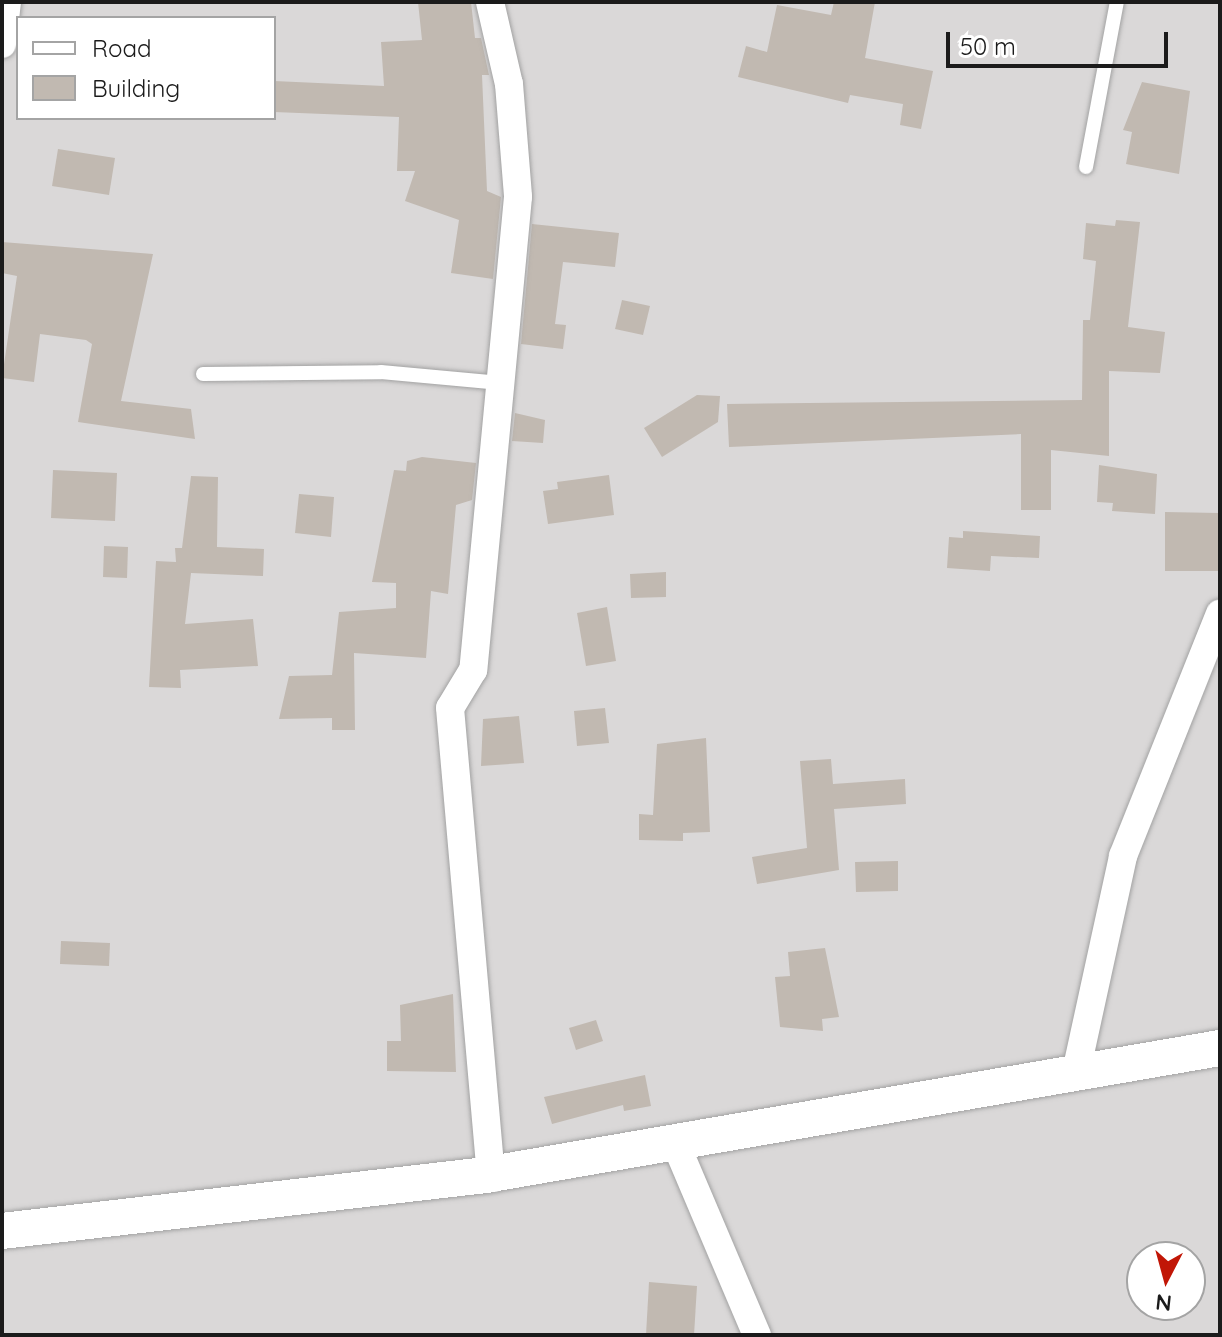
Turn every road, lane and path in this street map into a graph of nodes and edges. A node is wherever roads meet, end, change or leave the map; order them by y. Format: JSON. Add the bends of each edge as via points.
{"nodes":[{"id":1,"x":7,"y":2,"type":"edge"},
{"id":2,"x":490,"y":2,"type":"edge"},
{"id":3,"x":1117,"y":2,"type":"edge"},
{"id":4,"x":2,"y":44,"type":"edge"},
{"id":5,"x":1086,"y":167,"type":"dead end"},
{"id":6,"x":203,"y":374,"type":"dead end"},
{"id":7,"x":500,"y":383,"type":"junction"},
{"id":8,"x":1220,"y":614,"type":"edge"},
{"id":9,"x":1220,"y":1048,"type":"edge"},
{"id":10,"x":1076,"y":1072,"type":"junction"},
{"id":11,"x":675,"y":1142,"type":"junction"},
{"id":12,"x":491,"y":1174,"type":"junction"},
{"id":13,"x":2,"y":1231,"type":"edge"},
{"id":14,"x":757,"y":1335,"type":"edge"}],
"edges":[{"from":1,"to":4,"type":"street"},
{"from":2,"to":7,"type":"street","via":[[517,148]]},
{"from":3,"to":5,"type":"lane"},
{"from":6,"to":7,"type":"lane","via":[[381,372]]},
{"from":7,"to":12,"type":"street","via":[[473,670],[450,708]]},
{"from":8,"to":10,"type":"street","via":[[1123,856]]},
{"from":9,"to":10,"type":"street"},
{"from":10,"to":11,"type":"street"},
{"from":11,"to":12,"type":"street"},
{"from":11,"to":14,"type":"street"},
{"from":12,"to":13,"type":"street"}]}
